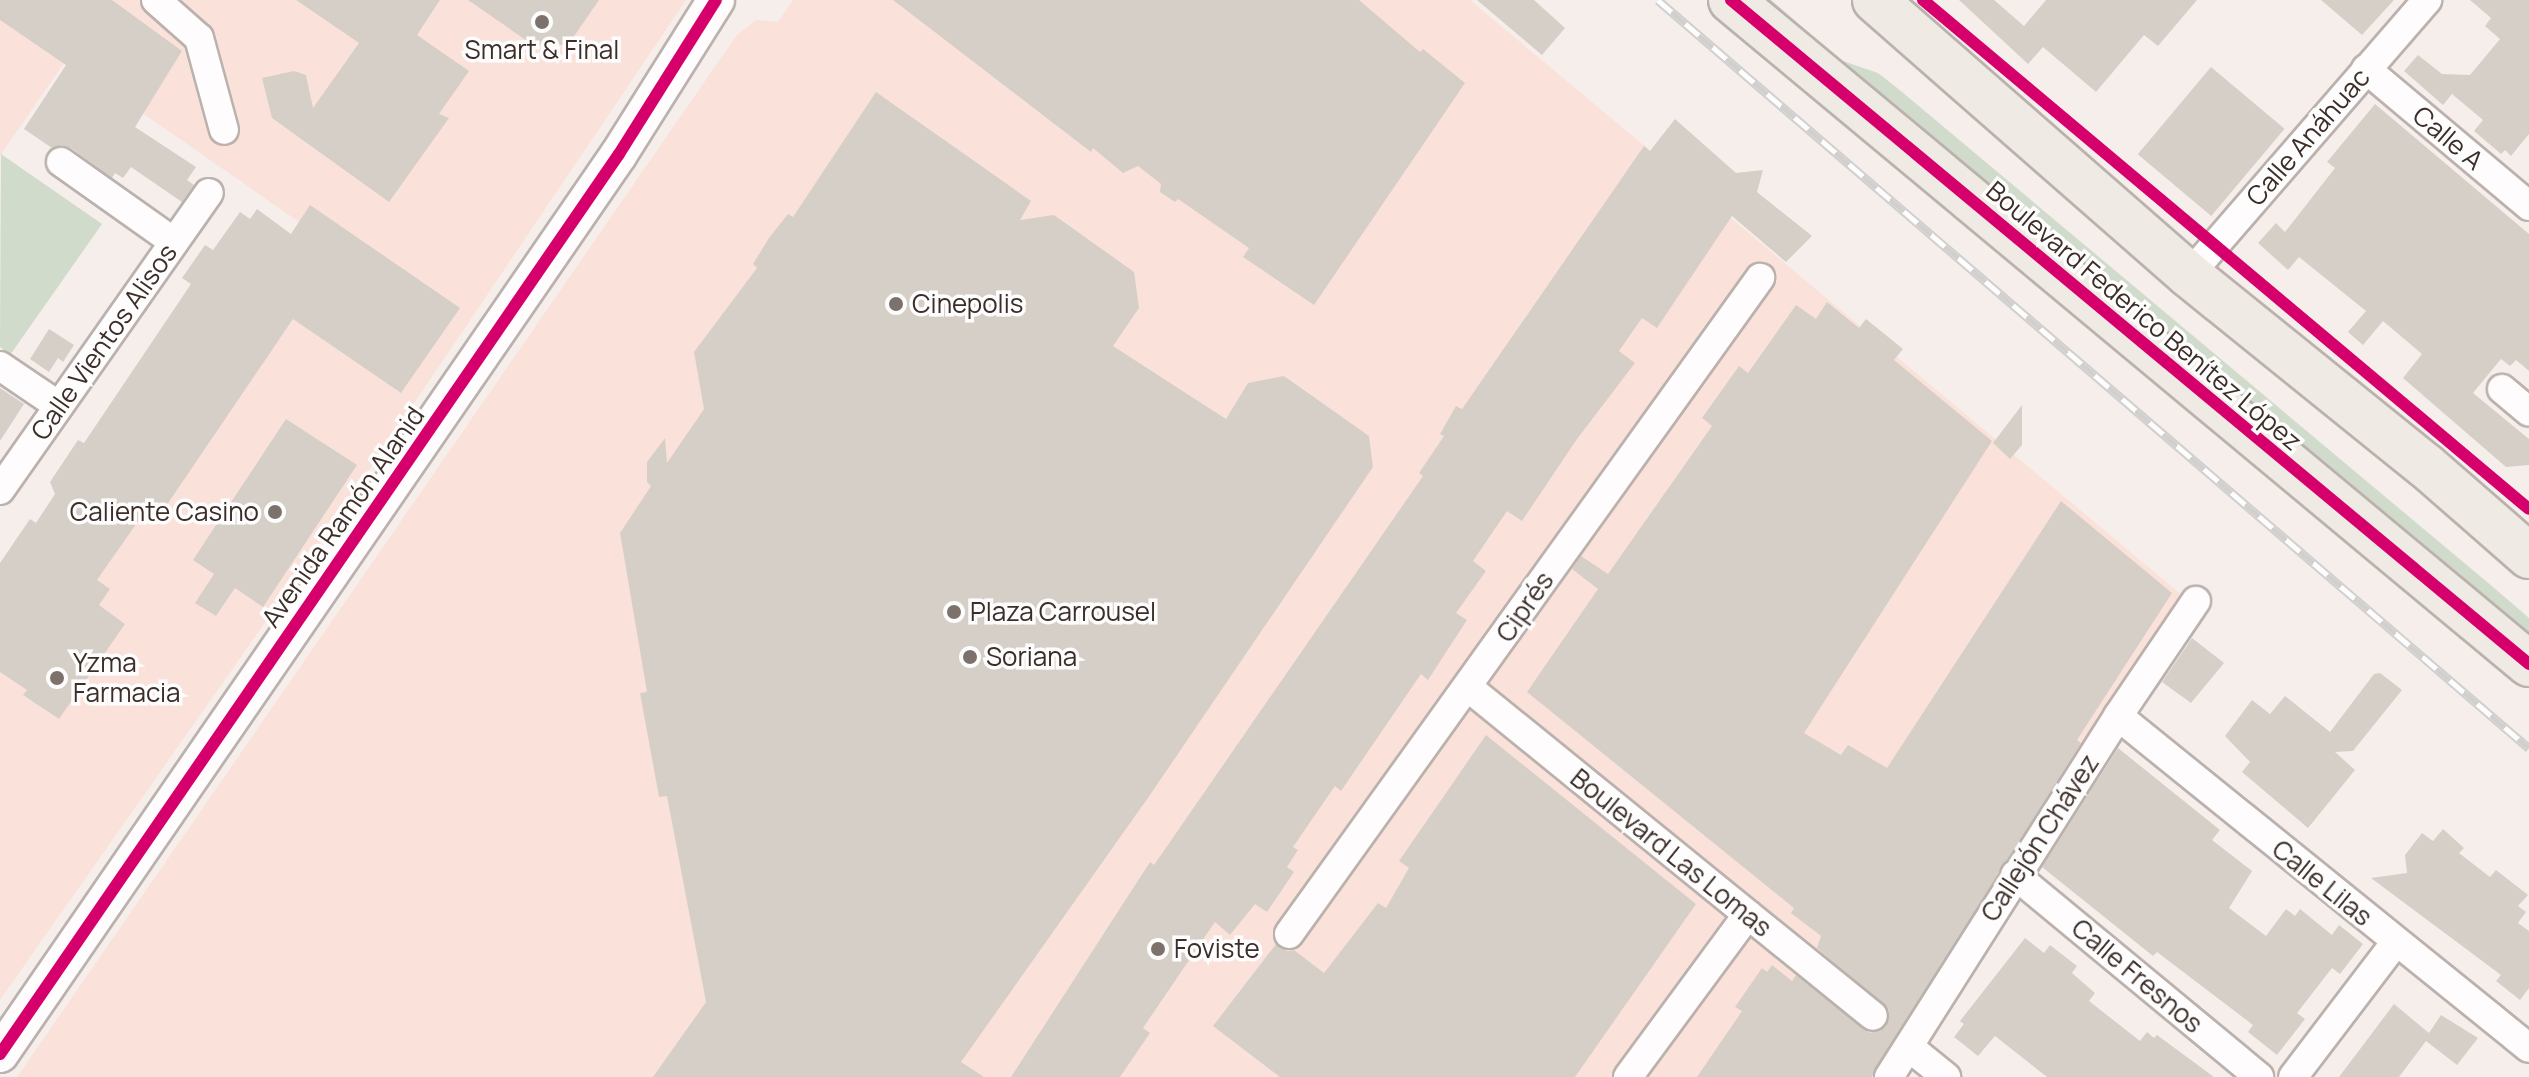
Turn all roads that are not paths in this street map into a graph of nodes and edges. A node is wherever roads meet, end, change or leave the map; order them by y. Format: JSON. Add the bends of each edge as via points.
{"nodes":[{"id":1,"x":716,"y":0,"type":"edge"},
{"id":2,"x":1731,"y":0,"type":"edge"},
{"id":3,"x":1875,"y":0,"type":"edge"},
{"id":4,"x":2427,"y":0,"type":"edge"},
{"id":5,"x":166,"y":3,"type":"edge"},
{"id":6,"x":2366,"y":69,"type":"junction"},
{"id":7,"x":224,"y":130,"type":"dead end"},
{"id":8,"x":61,"y":162,"type":"dead end"},
{"id":9,"x":209,"y":193,"type":"dead end"},
{"id":10,"x":2529,"y":206,"type":"edge"},
{"id":11,"x":174,"y":242,"type":"junction"},
{"id":12,"x":2189,"y":275,"type":"junction"},
{"id":13,"x":1760,"y":278,"type":"dead end"},
{"id":14,"x":0,"y":366,"type":"edge"},
{"id":15,"x":2502,"y":389,"type":"dead end"},
{"id":16,"x":59,"y":406,"type":"junction"},
{"id":17,"x":2529,"y":412,"type":"edge"},
{"id":18,"x":0,"y":490,"type":"edge"},
{"id":19,"x":2529,"y":556,"type":"edge"},
{"id":20,"x":2196,"y":601,"type":"dead end"},
{"id":21,"x":2529,"y":664,"type":"edge"},
{"id":22,"x":1469,"y":688,"type":"junction"},
{"id":23,"x":2118,"y":716,"type":"junction"},
{"id":24,"x":2015,"y":875,"type":"junction"},
{"id":25,"x":1748,"y":914,"type":"junction"},
{"id":26,"x":1289,"y":934,"type":"dead end"},
{"id":27,"x":2395,"y":943,"type":"junction"},
{"id":28,"x":1873,"y":1016,"type":"dead end"},
{"id":29,"x":1909,"y":1047,"type":"junction"},
{"id":30,"x":2529,"y":1048,"type":"edge"},
{"id":31,"x":0,"y":1054,"type":"edge"},
{"id":32,"x":1628,"y":1077,"type":"edge"},
{"id":33,"x":1889,"y":1077,"type":"edge"},
{"id":34,"x":1946,"y":1077,"type":"edge"},
{"id":35,"x":2259,"y":1077,"type":"edge"},
{"id":36,"x":2293,"y":1077,"type":"edge"}],
"edges":[{"from":1,"to":31,"type":"street","name":"Avenida Ramón Alanid","via":[[619,154]]},
{"from":2,"to":21,"type":"main road","name":"Boulevard Federico Benítez López"},
{"from":3,"to":12,"type":"main road"},
{"from":4,"to":6,"type":"street","name":"Calle Anáhuac"},
{"from":5,"to":7,"type":"street","via":[[199,38]]},
{"from":6,"to":10,"type":"street","name":"Calle A"},
{"from":6,"to":12,"type":"street","name":"Calle Anáhuac"},
{"from":8,"to":11,"type":"street"},
{"from":9,"to":11,"type":"street","name":"Calle Vientos Alisos"},
{"from":11,"to":16,"type":"street","name":"Calle Vientos Alisos"},
{"from":12,"to":19,"type":"main road"},
{"from":13,"to":22,"type":"street","name":"Ciprés"},
{"from":14,"to":16,"type":"street"},
{"from":15,"to":17,"type":"street"},
{"from":16,"to":18,"type":"street","name":"Calle Vientos Alisos"},
{"from":20,"to":23,"type":"street","name":"Callejón Chávez"},
{"from":22,"to":25,"type":"street","name":"Boulevard Las Lomas"},
{"from":22,"to":26,"type":"street","name":"Ciprés"},
{"from":23,"to":24,"type":"street","name":"Callejón Chávez"},
{"from":23,"to":27,"type":"street","name":"Calle Lilas"},
{"from":24,"to":29,"type":"street","name":"Callejón Chávez"},
{"from":24,"to":35,"type":"street","name":"Calle Fresnos"},
{"from":25,"to":28,"type":"street","name":"Boulevard Las Lomas"},
{"from":25,"to":32,"type":"street"},
{"from":27,"to":30,"type":"street","name":"Calle Lilas"},
{"from":27,"to":36,"type":"street"},
{"from":29,"to":33,"type":"street","name":"Callejón Chávez"},
{"from":29,"to":34,"type":"street"}]}
